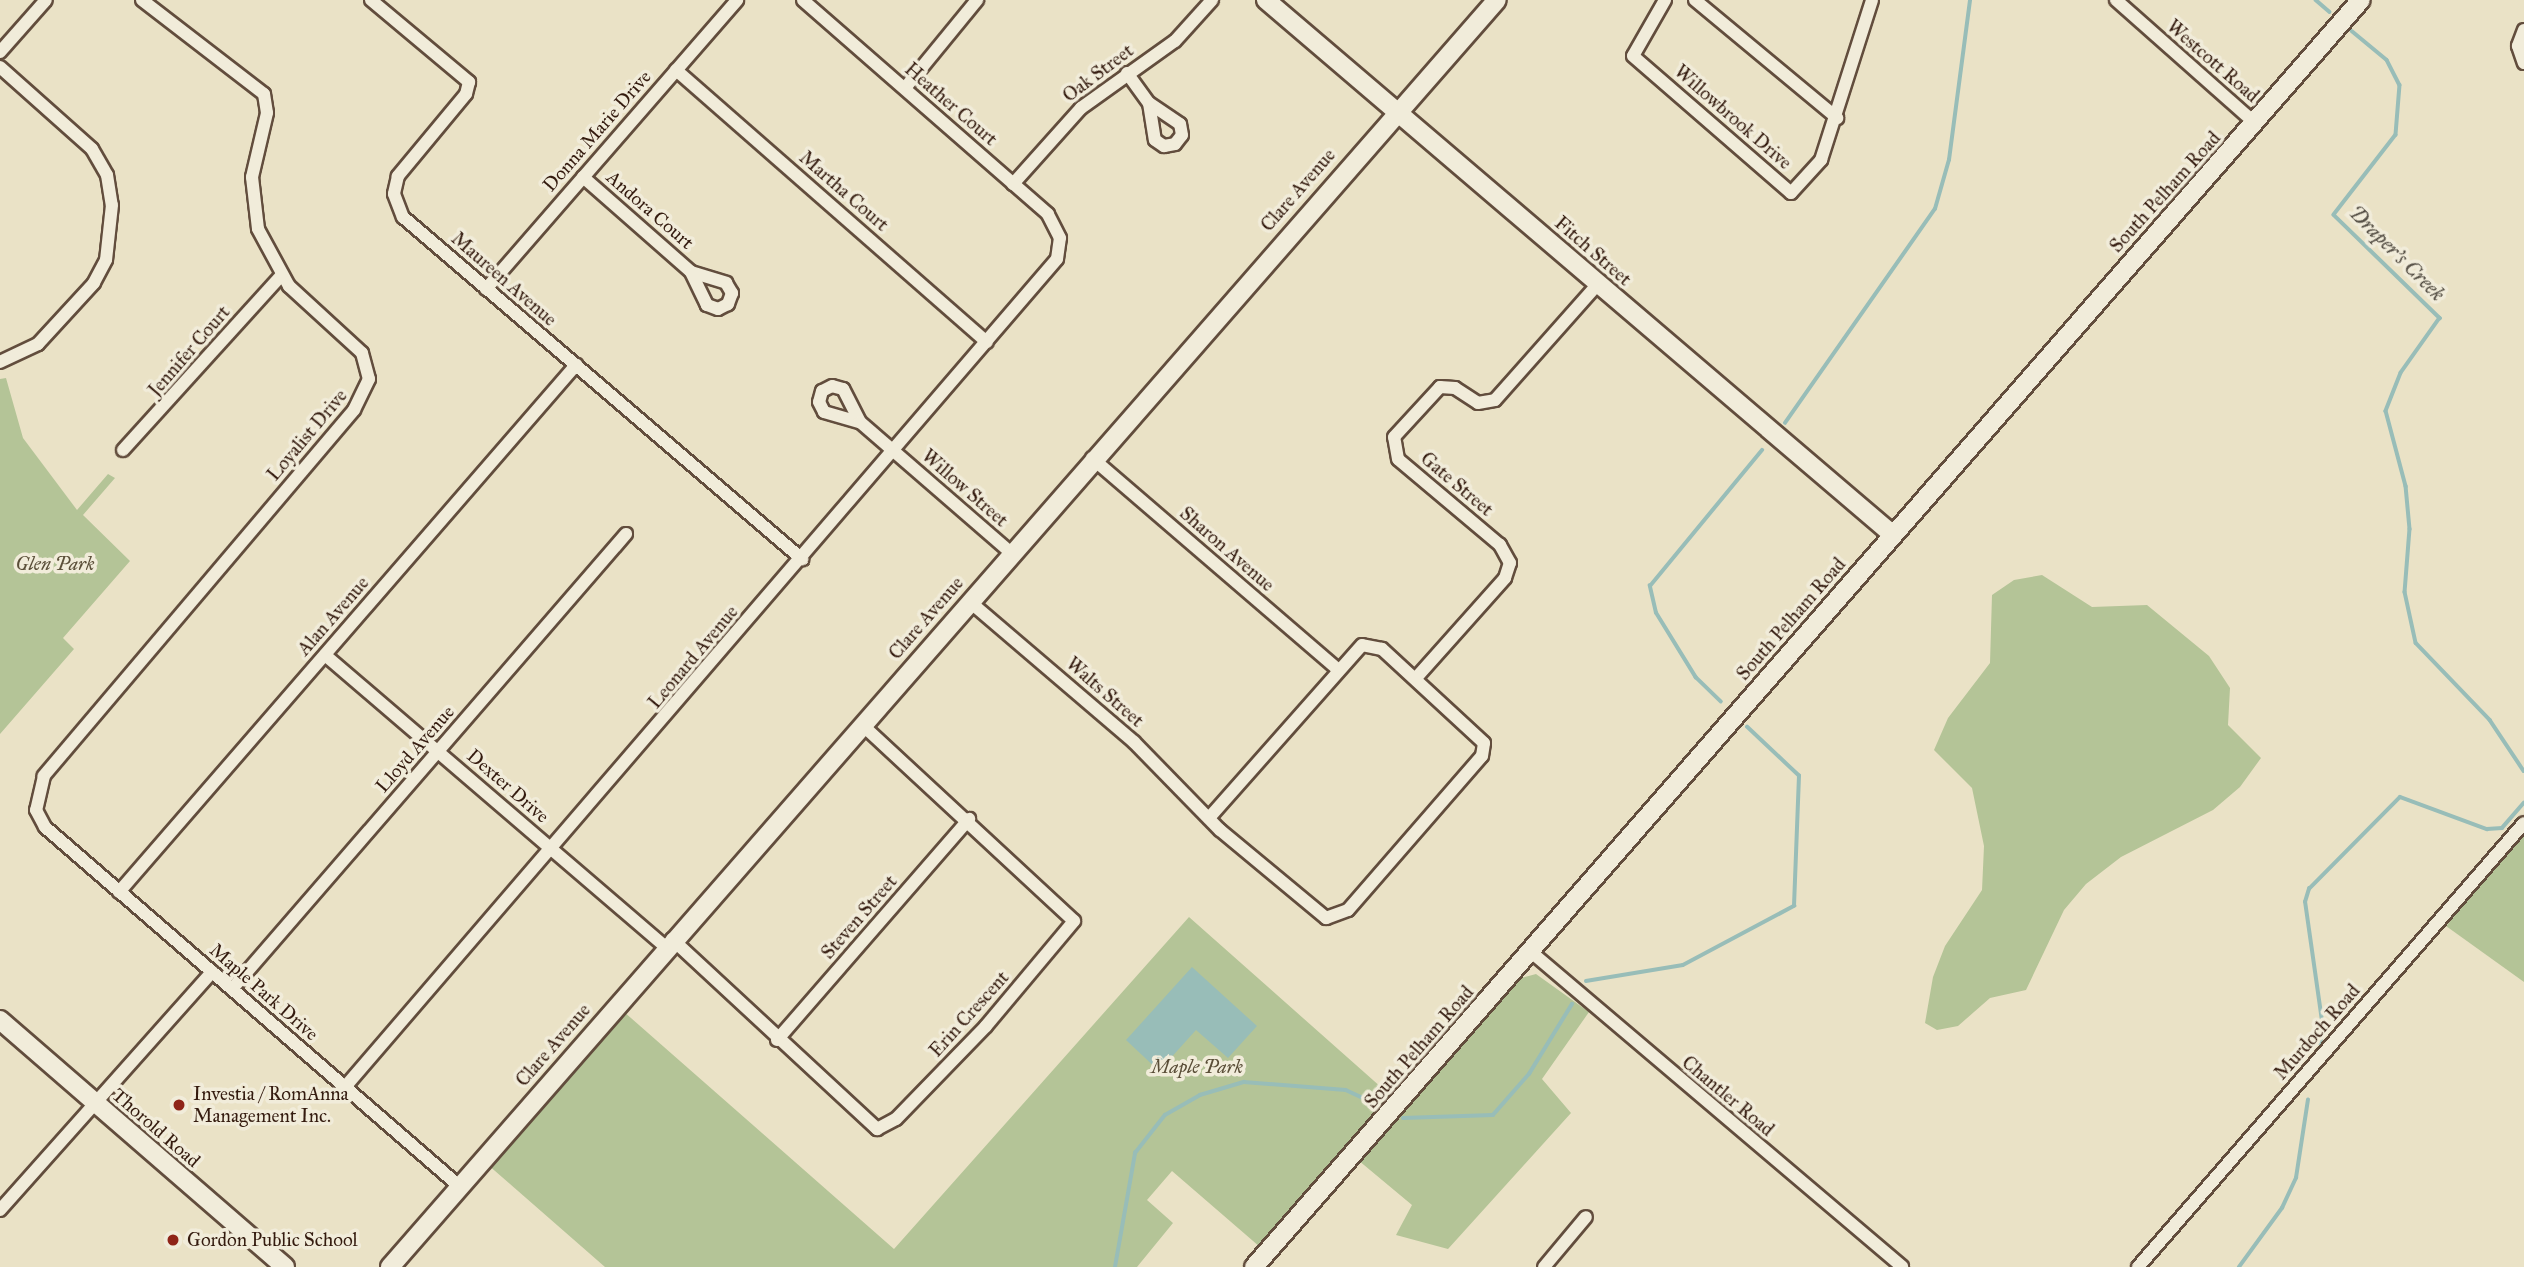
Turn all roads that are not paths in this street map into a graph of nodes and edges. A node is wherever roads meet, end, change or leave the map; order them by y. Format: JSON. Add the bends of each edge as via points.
{"nodes":[{"id":1,"x":46,"y":0,"type":"edge"},
{"id":2,"x":142,"y":0,"type":"edge"},
{"id":3,"x":371,"y":0,"type":"edge"},
{"id":4,"x":737,"y":0,"type":"edge"},
{"id":5,"x":803,"y":0,"type":"edge"},
{"id":6,"x":977,"y":0,"type":"edge"},
{"id":7,"x":1212,"y":0,"type":"edge"},
{"id":8,"x":1266,"y":0,"type":"edge"},
{"id":9,"x":1497,"y":0,"type":"edge"},
{"id":10,"x":1665,"y":0,"type":"edge"},
{"id":11,"x":1695,"y":0,"type":"edge"},
{"id":12,"x":1872,"y":0,"type":"edge"},
{"id":13,"x":2116,"y":0,"type":"edge"},
{"id":14,"x":2361,"y":0,"type":"edge"},
{"id":15,"x":2524,"y":30,"type":"edge"},
{"id":16,"x":0,"y":52,"type":"edge"},
{"id":17,"x":2524,"y":63,"type":"edge"},
{"id":18,"x":0,"y":66,"type":"edge"},
{"id":19,"x":676,"y":69,"type":"junction"},
{"id":20,"x":1127,"y":73,"type":"junction"},
{"id":21,"x":905,"y":88,"type":"junction"},
{"id":22,"x":1149,"y":103,"type":"dead end"},
{"id":23,"x":1397,"y":110,"type":"junction"},
{"id":24,"x":1837,"y":118,"type":"junction"},
{"id":25,"x":2255,"y":122,"type":"junction"},
{"id":26,"x":583,"y":177,"type":"junction"},
{"id":27,"x":1013,"y":184,"type":"junction"},
{"id":28,"x":1060,"y":245,"type":"joint"},
{"id":29,"x":691,"y":272,"type":"dead end"},
{"id":30,"x":281,"y":276,"type":"junction"},
{"id":31,"x":1598,"y":284,"type":"junction"},
{"id":32,"x":486,"y":289,"type":"junction"},
{"id":33,"x":988,"y":342,"type":"junction"},
{"id":34,"x":0,"y":362,"type":"edge"},
{"id":35,"x":576,"y":365,"type":"junction"},
{"id":36,"x":860,"y":422,"type":"dead end"},
{"id":37,"x":123,"y":450,"type":"dead end"},
{"id":38,"x":894,"y":452,"type":"junction"},
{"id":39,"x":1092,"y":458,"type":"junction"},
{"id":40,"x":626,"y":534,"type":"dead end"},
{"id":41,"x":1892,"y":534,"type":"junction"},
{"id":42,"x":1010,"y":552,"type":"junction"},
{"id":43,"x":802,"y":559,"type":"junction"},
{"id":44,"x":969,"y":601,"type":"junction"},
{"id":45,"x":325,"y":654,"type":"junction"},
{"id":46,"x":1337,"y":669,"type":"junction"},
{"id":47,"x":1416,"y":678,"type":"junction"},
{"id":48,"x":862,"y":724,"type":"junction"},
{"id":49,"x":438,"y":752,"type":"junction"},
{"id":50,"x":1209,"y":818,"type":"junction"},
{"id":51,"x":969,"y":820,"type":"junction"},
{"id":52,"x":2524,"y":823,"type":"edge"},
{"id":53,"x":46,"y":827,"type":"joint"},
{"id":54,"x":554,"y":851,"type":"junction"},
{"id":55,"x":119,"y":892,"type":"junction"},
{"id":56,"x":669,"y":943,"type":"junction"},
{"id":57,"x":1530,"y":951,"type":"junction"},
{"id":58,"x":212,"y":972,"type":"junction"},
{"id":59,"x":232,"y":989,"type":"junction"},
{"id":60,"x":0,"y":1020,"type":"edge"},
{"id":61,"x":777,"y":1040,"type":"junction"},
{"id":62,"x":345,"y":1087,"type":"junction"},
{"id":63,"x":95,"y":1102,"type":"junction"},
{"id":64,"x":458,"y":1185,"type":"junction"},
{"id":65,"x":0,"y":1210,"type":"edge"},
{"id":66,"x":1587,"y":1216,"type":"dead end"},
{"id":67,"x":285,"y":1267,"type":"edge"},
{"id":68,"x":390,"y":1267,"type":"edge"},
{"id":69,"x":1254,"y":1267,"type":"edge"},
{"id":70,"x":1544,"y":1267,"type":"edge"},
{"id":71,"x":1902,"y":1267,"type":"edge"},
{"id":72,"x":2138,"y":1267,"type":"edge"}],
"edges":[{"from":1,"to":16,"type":"street"},
{"from":2,"to":30,"type":"street","name":"Loyalist Drive","via":[[264,94],[267,108],[255,152],[253,204],[263,241]]},
{"from":3,"to":32,"type":"street","name":"Maureen Avenue","via":[[468,80],[466,94],[401,170],[394,194],[403,217]]},
{"from":4,"to":19,"type":"street","name":"Donna Marie Drive"},
{"from":5,"to":21,"type":"street","name":"Heather Court"},
{"from":6,"to":21,"type":"street"},
{"from":7,"to":20,"type":"street","name":"Oak Street","via":[[1175,41]]},
{"from":8,"to":23,"type":"street","name":"Fitch Street"},
{"from":9,"to":23,"type":"street","name":"Clare Avenue"},
{"from":10,"to":24,"type":"street","name":"Willowbrook Drive","via":[[1633,56],[1791,193],[1821,160]]},
{"from":11,"to":24,"type":"street"},
{"from":12,"to":24,"type":"street","name":"Willowbrook Drive"},
{"from":13,"to":25,"type":"street","name":"Westcott Road"},
{"from":14,"to":25,"type":"street","name":"South Pelham Road"},
{"from":15,"to":17,"type":"street","via":[[2518,46]]},
{"from":18,"to":34,"type":"street","via":[[92,149],[107,175],[112,205],[106,260],[94,283],[38,344]]},
{"from":19,"to":26,"type":"street","name":"Donna Marie Drive"},
{"from":19,"to":33,"type":"street","name":"Martha Court"},
{"from":20,"to":22,"type":"street"},
{"from":20,"to":27,"type":"street","name":"Oak Street","via":[[1081,108]]},
{"from":21,"to":27,"type":"street","name":"Heather Court"},
{"from":23,"to":31,"type":"street","name":"Fitch Street"},
{"from":23,"to":39,"type":"street","name":"Clare Avenue"},
{"from":25,"to":41,"type":"street","name":"South Pelham Road"},
{"from":26,"to":29,"type":"street","name":"Andora Court"},
{"from":26,"to":32,"type":"street","name":"Donna Marie Drive"},
{"from":27,"to":28,"type":"street","name":"Heather Court","via":[[1053,219]]},
{"from":28,"to":33,"type":"street","name":"Leonard Avenue","via":[[1054,265]]},
{"from":30,"to":37,"type":"street","name":"Jennifer Court"},
{"from":30,"to":53,"type":"street","name":"Loyalist Drive","via":[[362,353],[369,372],[366,393],[44,776],[36,803]]},
{"from":31,"to":41,"type":"street","name":"Fitch Street"},
{"from":31,"to":47,"type":"street","name":"Gate Street","via":[[1495,400],[1478,403],[1443,382],[1388,447],[1500,545],[1510,563],[1505,578]]},
{"from":32,"to":35,"type":"street","name":"Maureen Avenue"},
{"from":33,"to":38,"type":"street","name":"Leonard Avenue"},
{"from":35,"to":43,"type":"street","name":"Maureen Avenue"},
{"from":35,"to":45,"type":"street","name":"Alan Avenue"},
{"from":36,"to":38,"type":"street","name":"Willow Street"},
{"from":38,"to":42,"type":"street","name":"Willow Street"},
{"from":38,"to":43,"type":"street","name":"Leonard Avenue"},
{"from":39,"to":42,"type":"street","name":"Clare Avenue"},
{"from":39,"to":46,"type":"street","name":"Sharon Avenue"},
{"from":40,"to":49,"type":"street","name":"Lloyd Avenue"},
{"from":41,"to":57,"type":"street","name":"South Pelham Road"},
{"from":42,"to":44,"type":"street","name":"Clare Avenue"},
{"from":43,"to":54,"type":"street","name":"Leonard Avenue"},
{"from":44,"to":48,"type":"street","name":"Clare Avenue"},
{"from":44,"to":50,"type":"street","name":"Walts Street","via":[[1141,749]]},
{"from":45,"to":49,"type":"street","name":"Dexter Drive"},
{"from":45,"to":55,"type":"street","name":"Alan Avenue"},
{"from":46,"to":47,"type":"street","name":"Walts Street","via":[[1368,639]]},
{"from":46,"to":50,"type":"street","name":"Walts Street"},
{"from":47,"to":50,"type":"street","name":"Walts Street","via":[[1489,746],[1348,910],[1328,923]]},
{"from":48,"to":51,"type":"street","name":"Erin Crescent"},
{"from":48,"to":56,"type":"street","name":"Clare Avenue"},
{"from":49,"to":54,"type":"street","name":"Dexter Drive"},
{"from":49,"to":59,"type":"street","name":"Lloyd Avenue"},
{"from":51,"to":61,"type":"street","name":"Steven Street"},
{"from":51,"to":61,"type":"street","name":"Erin Crescent","via":[[1074,921],[986,1026],[896,1119],[877,1129]]},
{"from":52,"to":72,"type":"street","name":"Murdoch Road"},
{"from":53,"to":55,"type":"street","name":"Maple Park Drive"},
{"from":54,"to":56,"type":"street","name":"Dexter Drive"},
{"from":54,"to":62,"type":"street","name":"Leonard Avenue"},
{"from":55,"to":58,"type":"street","name":"Maple Park Drive"},
{"from":56,"to":61,"type":"street","name":"Erin Crescent"},
{"from":56,"to":64,"type":"street","name":"Clare Avenue"},
{"from":57,"to":69,"type":"street","name":"South Pelham Road"},
{"from":57,"to":71,"type":"street","name":"Chantler Road"},
{"from":58,"to":59,"type":"street","name":"Maple Park Drive"},
{"from":58,"to":63,"type":"street"},
{"from":59,"to":62,"type":"street","name":"Maple Park Drive"},
{"from":60,"to":63,"type":"street","name":"Thorold Road"},
{"from":62,"to":64,"type":"street","name":"Maple Park Drive"},
{"from":63,"to":65,"type":"street"},
{"from":63,"to":67,"type":"street","name":"Thorold Road"},
{"from":64,"to":68,"type":"street","name":"Clare Avenue"},
{"from":66,"to":70,"type":"street"}]}
